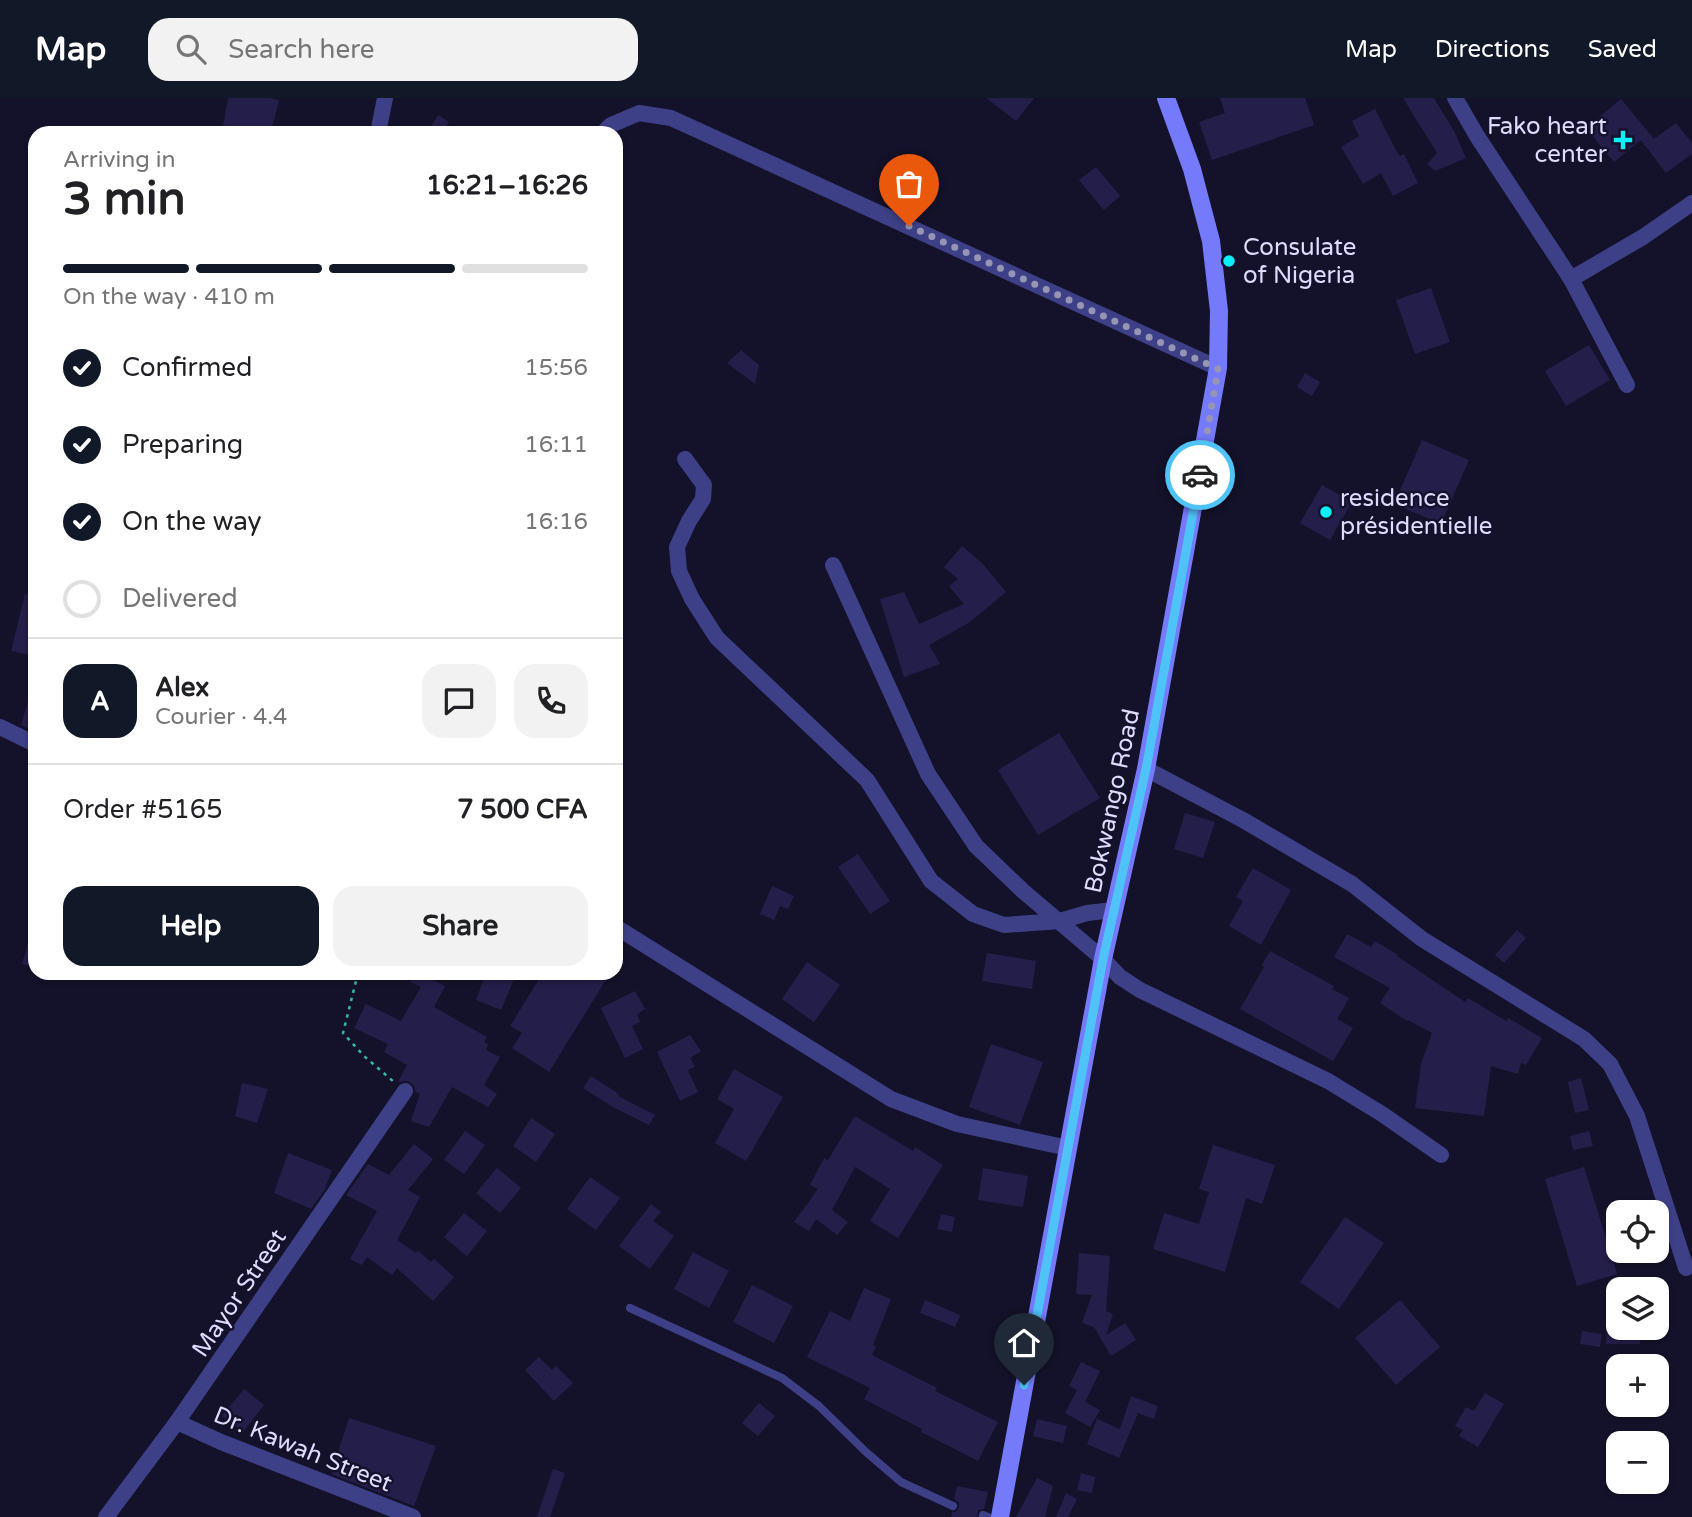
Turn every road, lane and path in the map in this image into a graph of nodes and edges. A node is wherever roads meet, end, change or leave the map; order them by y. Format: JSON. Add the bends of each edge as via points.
{"nodes":[{"id":1,"x":385,"y":98,"type":"edge"},
{"id":2,"x":1166,"y":98,"type":"edge"},
{"id":3,"x":1455,"y":98,"type":"edge"},
{"id":4,"x":379,"y":126,"type":"edge"},
{"id":5,"x":610,"y":126,"type":"edge"},
{"id":6,"x":1692,"y":203,"type":"edge"},
{"id":7,"x":1571,"y":279,"type":"junction"},
{"id":8,"x":1218,"y":369,"type":"junction"},
{"id":9,"x":1627,"y":385,"type":"dead end"},
{"id":10,"x":685,"y":459,"type":"dead end"},
{"id":11,"x":833,"y":565,"type":"dead end"},
{"id":12,"x":2,"y":735,"type":"edge"},
{"id":13,"x":28,"y":742,"type":"edge"},
{"id":14,"x":1146,"y":769,"type":"junction"},
{"id":15,"x":1114,"y":910,"type":"junction"},
{"id":16,"x":1060,"y":921,"type":"junction"},
{"id":17,"x":623,"y":931,"type":"edge"},
{"id":18,"x":1103,"y":959,"type":"junction"},
{"id":19,"x":356,"y":980,"type":"edge"},
{"id":20,"x":405,"y":1091,"type":"joint"},
{"id":21,"x":1068,"y":1148,"type":"junction"},
{"id":22,"x":1441,"y":1155,"type":"dead end"},
{"id":23,"x":1686,"y":1269,"type":"dead end"},
{"id":24,"x":630,"y":1308,"type":"dead end"},
{"id":25,"x":177,"y":1422,"type":"junction"},
{"id":26,"x":953,"y":1506,"type":"dead end"},
{"id":27,"x":990,"y":1516,"type":"edge"},
{"id":28,"x":106,"y":1517,"type":"edge"},
{"id":29,"x":413,"y":1517,"type":"edge"}],
"edges":[{"from":1,"to":4,"type":"street"},
{"from":2,"to":8,"type":"street","name":"Bokwango Road","via":[[1211,241],[1219,311]]},
{"from":3,"to":7,"type":"street"},
{"from":5,"to":8,"type":"street","via":[[639,113],[671,118]]},
{"from":6,"to":7,"type":"street"},
{"from":7,"to":9,"type":"street"},
{"from":8,"to":14,"type":"street","name":"Bokwango Road"},
{"from":10,"to":16,"type":"street","via":[[704,485],[703,499],[677,547],[679,571],[717,638],[867,780],[931,881],[973,914],[1004,925]]},
{"from":11,"to":16,"type":"street","via":[[928,774],[976,846]]},
{"from":12,"to":13,"type":"street"},
{"from":14,"to":15,"type":"street","name":"Bokwango Road"},
{"from":14,"to":23,"type":"street","via":[[1352,884],[1422,939],[1584,1039],[1610,1064],[1637,1116]]},
{"from":15,"to":16,"type":"street"},
{"from":15,"to":18,"type":"street","name":"Bokwango Road"},
{"from":16,"to":18,"type":"street"},
{"from":17,"to":21,"type":"street","via":[[891,1099],[957,1124]]},
{"from":18,"to":21,"type":"street","name":"Bokwango Road"},
{"from":18,"to":22,"type":"street","via":[[1140,990],[1328,1081]]},
{"from":19,"to":20,"type":"path","via":[[343,1033]]},
{"from":20,"to":25,"type":"street","name":"Mayor Street"},
{"from":21,"to":27,"type":"street","name":"Bokwango Road"},
{"from":24,"to":26,"type":"lane","via":[[782,1378],[901,1482]]},
{"from":25,"to":28,"type":"street","name":"Mayor Street"},
{"from":25,"to":29,"type":"street","name":"Dr. Kawah Street"}]}
